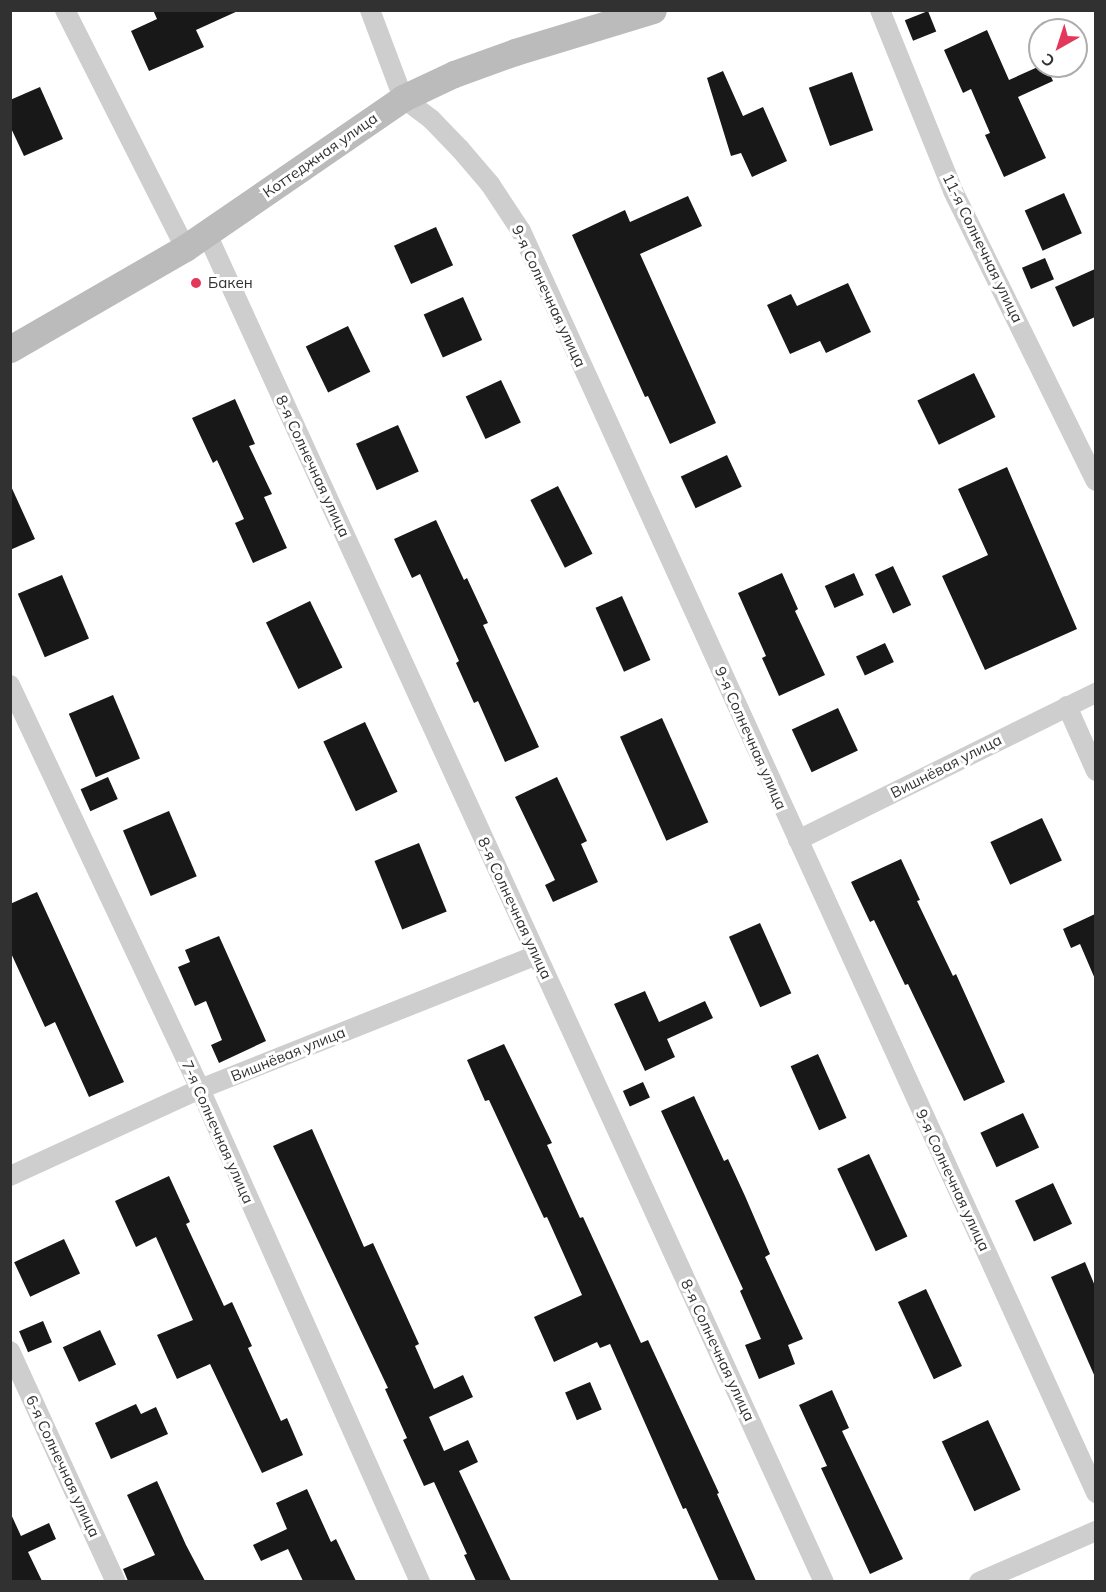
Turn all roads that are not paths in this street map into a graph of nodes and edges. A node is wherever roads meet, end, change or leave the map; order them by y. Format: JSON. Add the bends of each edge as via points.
{"nodes":[{"id":1,"x":65,"y":10,"type":"edge"},
{"id":2,"x":370,"y":10,"type":"edge"},
{"id":3,"x":653,"y":10,"type":"edge"},
{"id":4,"x":880,"y":10,"type":"edge"},
{"id":5,"x":402,"y":98,"type":"junction"},
{"id":6,"x":196,"y":241,"type":"junction"},
{"id":7,"x":10,"y":349,"type":"edge"},
{"id":8,"x":1095,"y":481,"type":"edge"},
{"id":9,"x":10,"y":685,"type":"edge"},
{"id":10,"x":1095,"y":693,"type":"edge"},
{"id":11,"x":1067,"y":706,"type":"junction"},
{"id":12,"x":1095,"y":771,"type":"edge"},
{"id":13,"x":798,"y":840,"type":"junction"},
{"id":14,"x":537,"y":955,"type":"junction"},
{"id":15,"x":200,"y":1089,"type":"junction"},
{"id":16,"x":10,"y":1176,"type":"edge"},
{"id":17,"x":10,"y":1351,"type":"edge"},
{"id":18,"x":1095,"y":1493,"type":"edge"},
{"id":19,"x":1095,"y":1531,"type":"edge"},
{"id":20,"x":116,"y":1581,"type":"edge"},
{"id":21,"x":420,"y":1581,"type":"edge"},
{"id":22,"x":824,"y":1581,"type":"edge"},
{"id":23,"x":979,"y":1581,"type":"edge"}],
"edges":[{"from":1,"to":6,"type":"street","name":"8-я Солнечная улица"},
{"from":2,"to":5,"type":"street"},
{"from":3,"to":5,"type":"street","name":"Коттеджная улица","via":[[515,52]]},
{"from":4,"to":8,"type":"street","name":"11-я Солнечная улица","via":[[953,191]]},
{"from":5,"to":6,"type":"street","name":"Коттеджная улица"},
{"from":5,"to":13,"type":"street","name":"9-я Солнечная улица","via":[[431,119],[460,149],[490,184],[520,231]]},
{"from":6,"to":7,"type":"street","name":"Коттеджная улица"},
{"from":6,"to":14,"type":"street","name":"8-я Солнечная улица"},
{"from":9,"to":15,"type":"street","name":"7-я Солнечная улица"},
{"from":10,"to":11,"type":"street","name":"Вишнёвая улица"},
{"from":11,"to":12,"type":"street"},
{"from":11,"to":13,"type":"street","name":"Вишнёвая улица"},
{"from":13,"to":18,"type":"street","name":"9-я Солнечная улица"},
{"from":14,"to":15,"type":"street","name":"Вишнёвая улица"},
{"from":14,"to":22,"type":"street","name":"8-я Солнечная улица"},
{"from":15,"to":16,"type":"street","name":"Вишнёвая улица"},
{"from":15,"to":21,"type":"street","name":"7-я Солнечная улица"},
{"from":17,"to":20,"type":"street","name":"6-я Солнечная улица"},
{"from":19,"to":23,"type":"street"}]}
